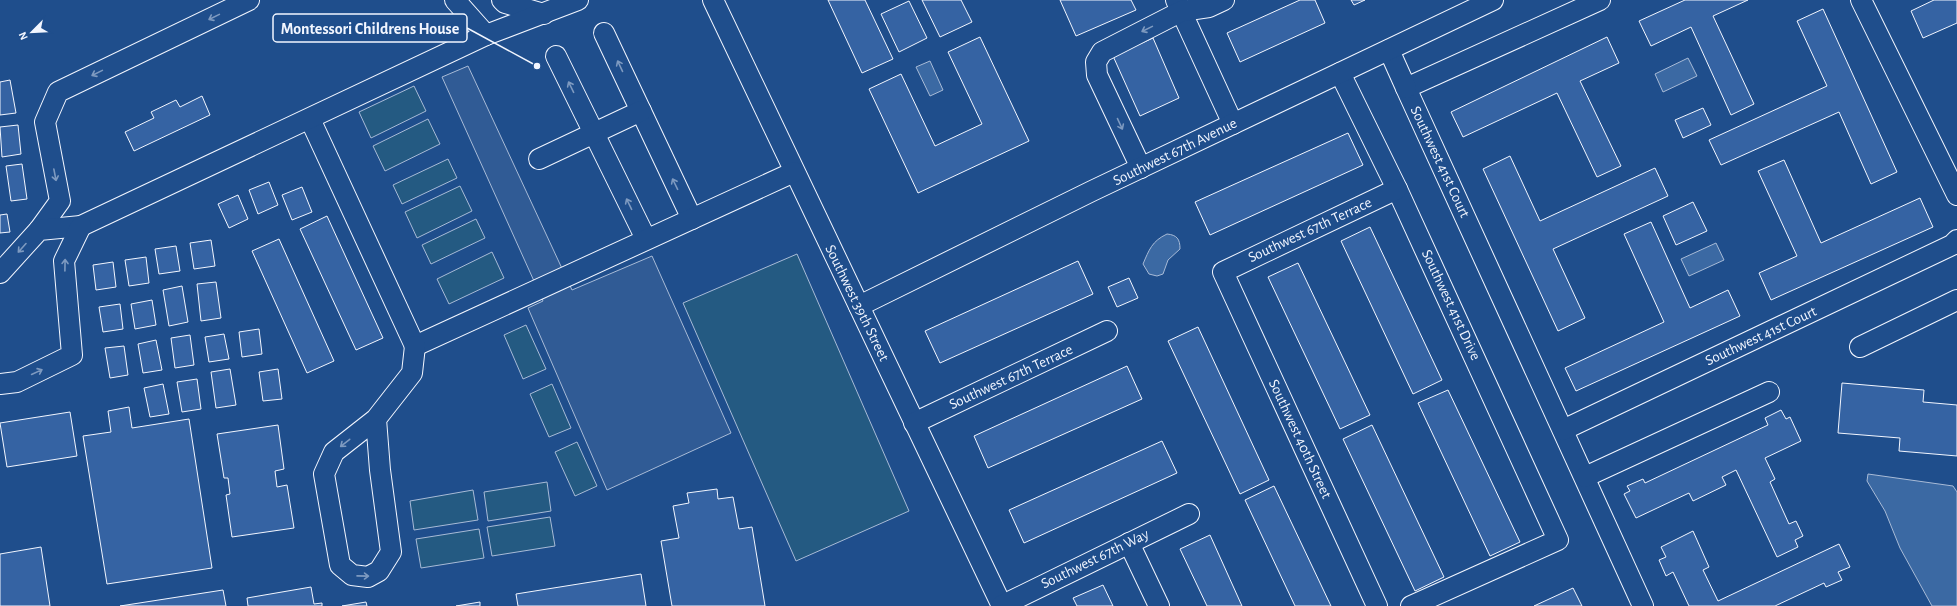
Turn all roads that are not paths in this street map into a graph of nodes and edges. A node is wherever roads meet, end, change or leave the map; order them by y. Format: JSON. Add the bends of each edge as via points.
{"nodes":[{"id":1,"x":249,"y":0,"type":"edge"},
{"id":2,"x":455,"y":0,"type":"edge"},
{"id":3,"x":502,"y":0,"type":"edge"},
{"id":4,"x":578,"y":0,"type":"edge"},
{"id":5,"x":713,"y":0,"type":"edge"},
{"id":6,"x":1224,"y":0,"type":"edge"},
{"id":7,"x":1493,"y":0,"type":"edge"},
{"id":8,"x":1600,"y":0,"type":"edge"},
{"id":9,"x":1861,"y":0,"type":"edge"},
{"id":10,"x":1179,"y":6,"type":"edge"},
{"id":11,"x":544,"y":14,"type":"junction"},
{"id":12,"x":604,"y":33,"type":"dead end"},
{"id":13,"x":486,"y":36,"type":"junction"},
{"id":14,"x":1388,"y":50,"type":"junction"},
{"id":15,"x":556,"y":56,"type":"dead end"},
{"id":16,"x":1340,"y":73,"type":"junction"},
{"id":17,"x":1406,"y":88,"type":"junction"},
{"id":18,"x":641,"y":111,"type":"junction"},
{"id":19,"x":310,"y":119,"type":"junction"},
{"id":20,"x":1233,"y":124,"type":"junction"},
{"id":21,"x":594,"y":133,"type":"junction"},
{"id":22,"x":539,"y":159,"type":"dead end"},
{"id":23,"x":1141,"y":168,"type":"junction"},
{"id":24,"x":794,"y":172,"type":"junction"},
{"id":25,"x":1397,"y":189,"type":"junction"},
{"id":26,"x":1957,"y":195,"type":"edge"},
{"id":27,"x":692,"y":219,"type":"junction"},
{"id":28,"x":81,"y":226,"type":"junction"},
{"id":29,"x":39,"y":230,"type":"junction"},
{"id":30,"x":646,"y":239,"type":"junction"},
{"id":31,"x":1957,"y":240,"type":"edge"},
{"id":32,"x":1222,"y":272,"type":"joint"},
{"id":33,"x":0,"y":273,"type":"edge"},
{"id":34,"x":1957,"y":300,"type":"edge"},
{"id":35,"x":859,"y":306,"type":"junction"},
{"id":36,"x":1107,"y":331,"type":"dead end"},
{"id":37,"x":415,"y":346,"type":"junction"},
{"id":38,"x":1860,"y":347,"type":"dead end"},
{"id":39,"x":0,"y":384,"type":"edge"},
{"id":40,"x":1769,"y":392,"type":"dead end"},
{"id":41,"x":376,"y":419,"type":"junction"},
{"id":42,"x":914,"y":423,"type":"junction"},
{"id":43,"x":1563,"y":430,"type":"junction"},
{"id":44,"x":1584,"y":477,"type":"junction"},
{"id":45,"x":1189,"y":514,"type":"dead end"},
{"id":46,"x":1129,"y":543,"type":"junction"},
{"id":47,"x":1001,"y":606,"type":"edge"},
{"id":48,"x":1158,"y":606,"type":"edge"},
{"id":49,"x":1377,"y":606,"type":"edge"},
{"id":50,"x":1412,"y":606,"type":"edge"},
{"id":51,"x":1643,"y":606,"type":"edge"}],
"edges":[{"from":1,"to":29,"type":"street","one_way":true,"via":[[58,92],[45,122],[60,201]]},
{"from":2,"to":13,"type":"street"},
{"from":3,"to":11,"type":"street"},
{"from":4,"to":11,"type":"street"},
{"from":5,"to":24,"type":"street","name":"Southwest 39th Street"},
{"from":6,"to":10,"type":"street","via":[[1209,7]]},
{"from":7,"to":14,"type":"street","name":"Southwest 67th Avenue"},
{"from":8,"to":17,"type":"street","name":"Southwest 41st Court"},
{"from":9,"to":26,"type":"street"},
{"from":10,"to":20,"type":"street"},
{"from":10,"to":23,"type":"street","one_way":true,"via":[[1102,52],[1096,62],[1097,75]]},
{"from":11,"to":13,"type":"street"},
{"from":18,"to":12,"type":"street","one_way":true},
{"from":13,"to":19,"type":"street"},
{"from":14,"to":16,"type":"street","name":"Southwest 67th Avenue"},
{"from":14,"to":17,"type":"street"},
{"from":21,"to":15,"type":"street","one_way":true},
{"from":16,"to":20,"type":"street","name":"Southwest 67th Avenue"},
{"from":16,"to":25,"type":"street","name":"Southwest 41st Drive"},
{"from":17,"to":43,"type":"street","name":"Southwest 41st Court"},
{"from":18,"to":21,"type":"street"},
{"from":27,"to":18,"type":"street","one_way":true},
{"from":19,"to":28,"type":"street"},
{"from":19,"to":37,"type":"street"},
{"from":20,"to":23,"type":"street","name":"Southwest 67th Avenue"},
{"from":21,"to":22,"type":"street"},
{"from":30,"to":21,"type":"street","one_way":true},
{"from":23,"to":35,"type":"street","name":"Southwest 67th Avenue"},
{"from":24,"to":27,"type":"street"},
{"from":24,"to":35,"type":"street","name":"Southwest 39th Street"},
{"from":25,"to":32,"type":"street","name":"Southwest 67th Terrace"},
{"from":25,"to":50,"type":"street","name":"Southwest 41st Drive","via":[[1558,540]]},
{"from":27,"to":30,"type":"street"},
{"from":28,"to":29,"type":"street"},
{"from":39,"to":28,"type":"street","one_way":true,"via":[[17,382],[72,355],[64,261]]},
{"from":29,"to":33,"type":"street","one_way":true},
{"from":30,"to":37,"type":"street"},
{"from":31,"to":43,"type":"street","name":"Southwest 41st Court","via":[[1952,245]]},
{"from":32,"to":49,"type":"street","name":"Southwest 40th Street"},
{"from":34,"to":38,"type":"street"},
{"from":35,"to":42,"type":"street","name":"Southwest 39th Street"},
{"from":36,"to":42,"type":"street","name":"Southwest 67th Terrace"},
{"from":37,"to":41,"type":"street","via":[[412,373]]},
{"from":40,"to":44,"type":"street"},
{"from":41,"to":41,"type":"street","one_way":true,"via":[[334,452],[324,474],[340,565],[352,575],[368,577],[379,570],[391,552]]},
{"from":42,"to":47,"type":"street","name":"Southwest 39th Street"},
{"from":43,"to":44,"type":"street","name":"Southwest 41st Court"},
{"from":44,"to":51,"type":"street","name":"Southwest 41st Court"},
{"from":45,"to":46,"type":"street","name":"Southwest 67th Way"},
{"from":46,"to":47,"type":"street","name":"Southwest 67th Way"},
{"from":46,"to":48,"type":"street"}]}
